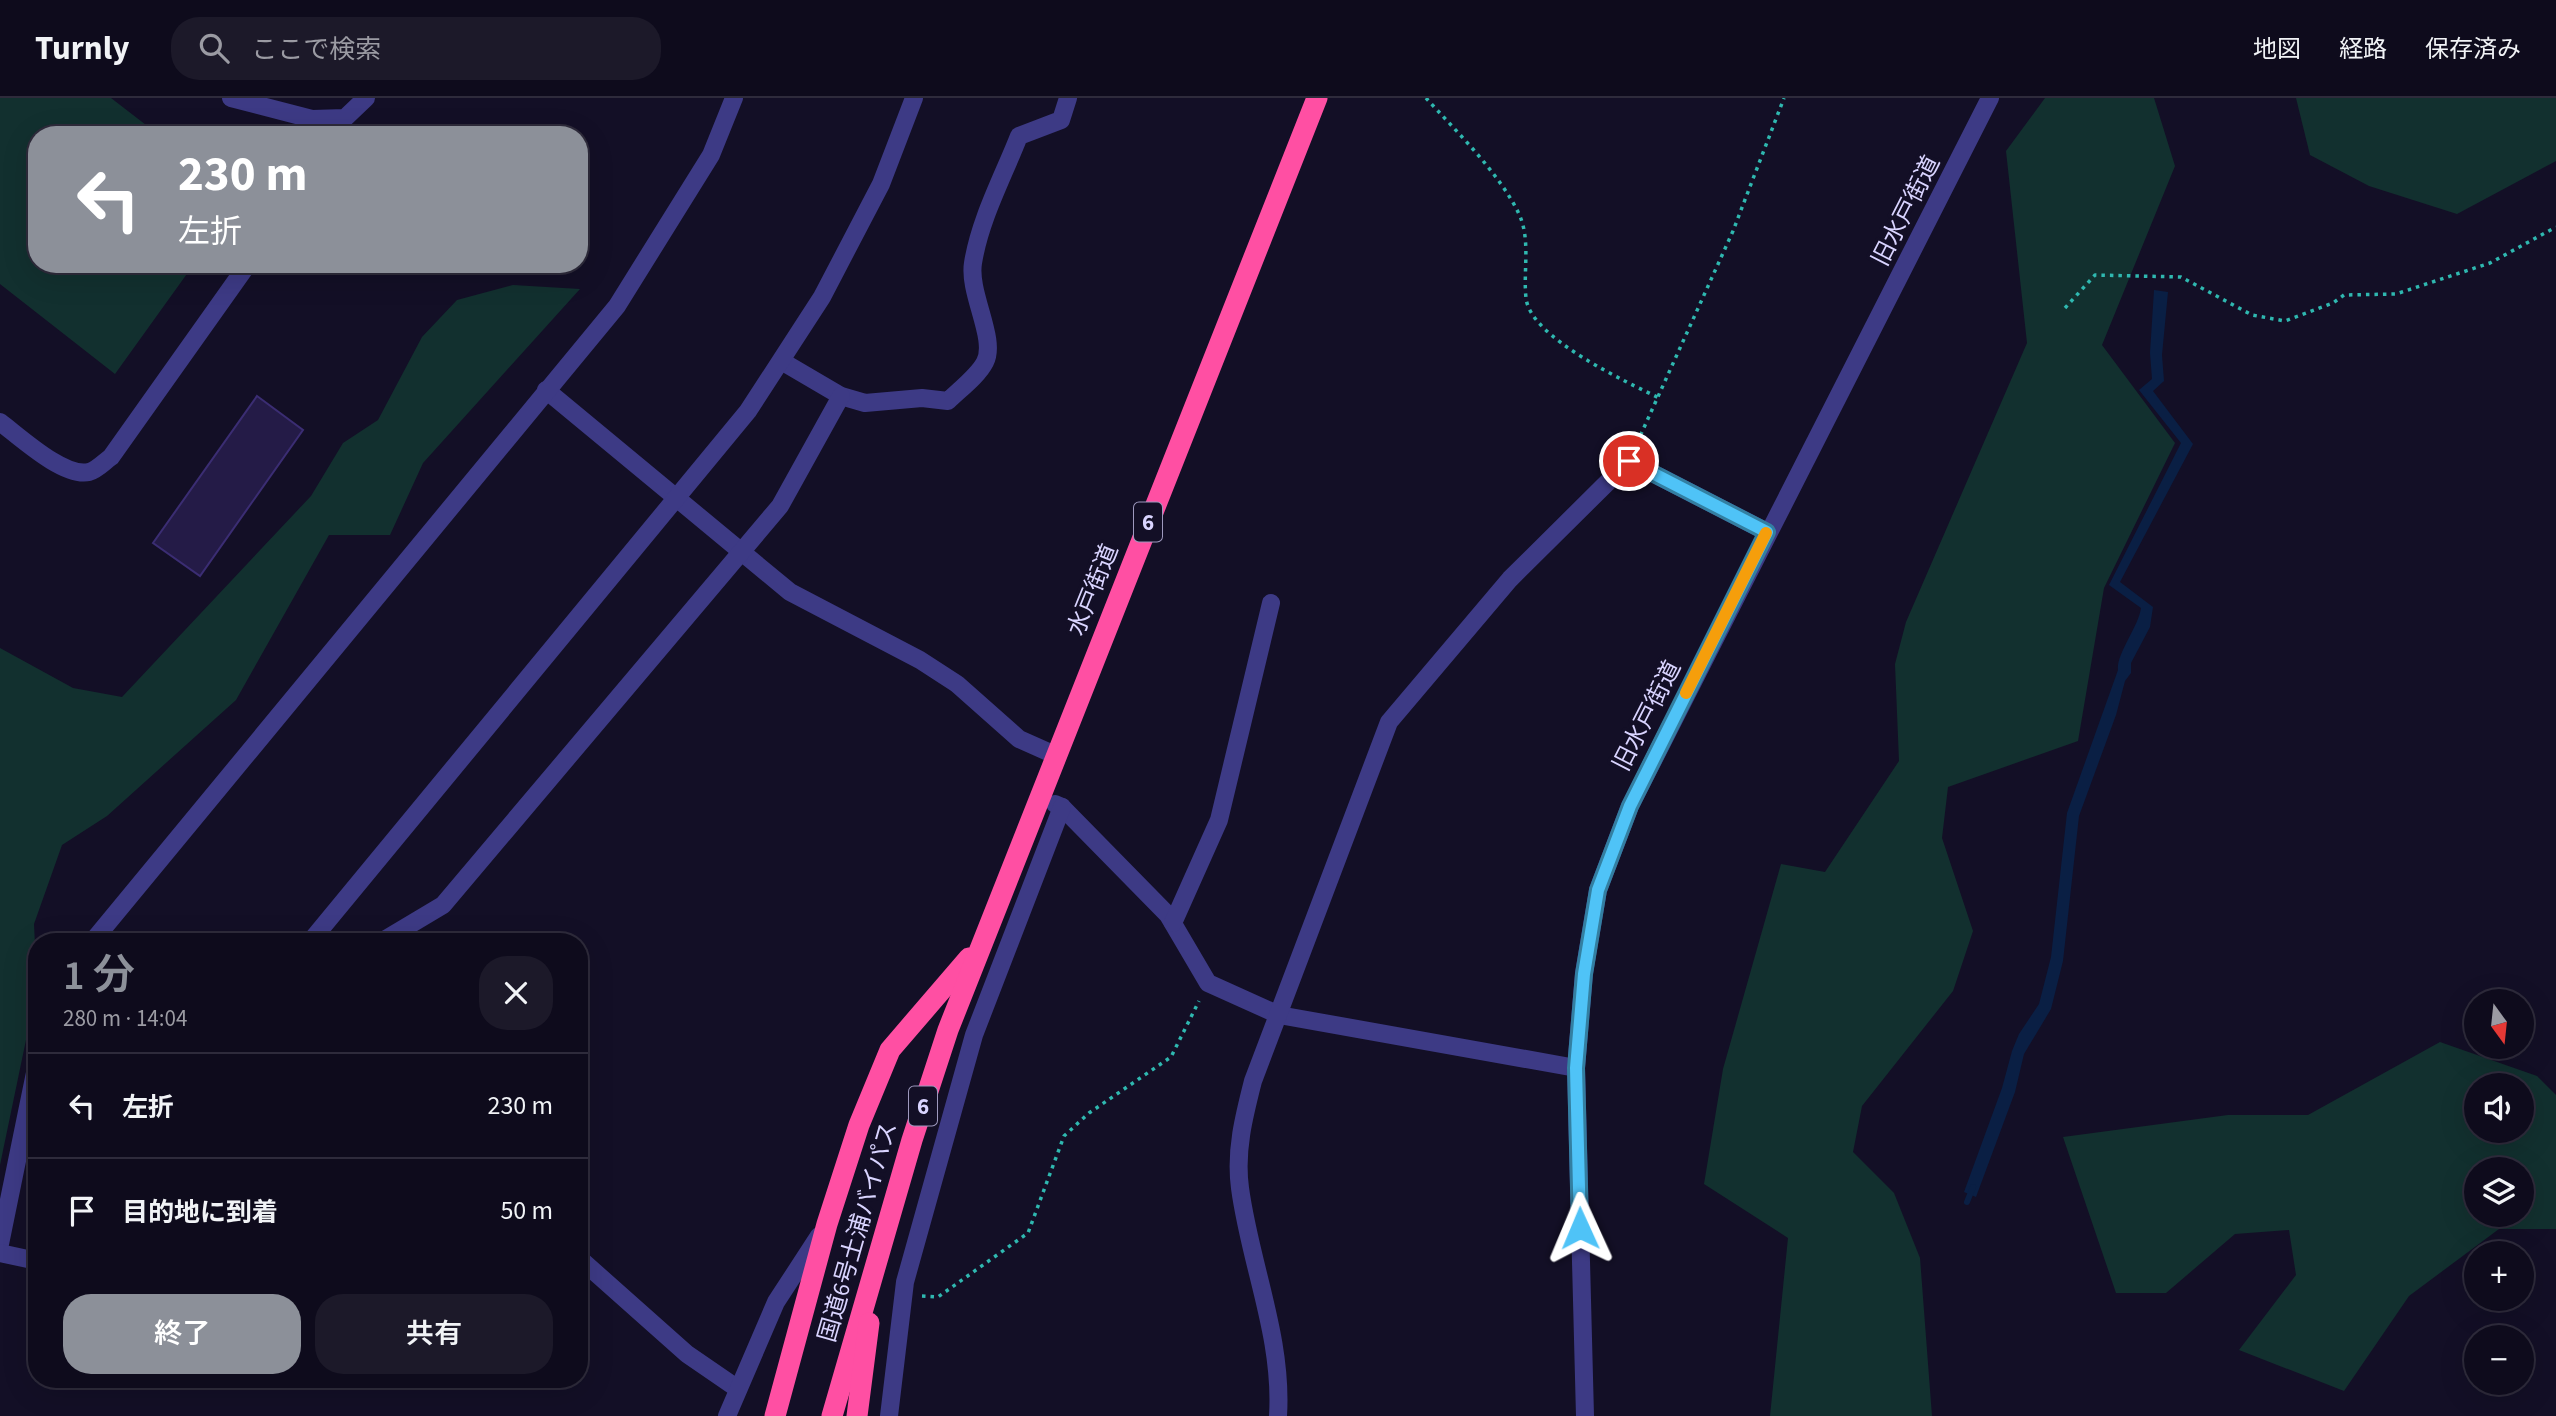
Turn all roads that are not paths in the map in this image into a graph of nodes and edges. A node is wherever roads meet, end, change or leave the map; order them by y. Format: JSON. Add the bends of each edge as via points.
{"nodes":[{"id":1,"x":231,"y":98,"type":"edge"},
{"id":2,"x":366,"y":98,"type":"edge"},
{"id":3,"x":734,"y":98,"type":"edge"},
{"id":4,"x":914,"y":98,"type":"edge"},
{"id":5,"x":1068,"y":98,"type":"edge"},
{"id":6,"x":1317,"y":98,"type":"edge"},
{"id":7,"x":1990,"y":98,"type":"edge"},
{"id":8,"x":345,"y":118,"type":"junction"},
{"id":9,"x":340,"y":126,"type":"edge"},
{"id":10,"x":242,"y":273,"type":"edge"},
{"id":11,"x":783,"y":362,"type":"junction"},
{"id":12,"x":547,"y":390,"type":"junction"},
{"id":13,"x":841,"y":396,"type":"junction"},
{"id":14,"x":0,"y":422,"type":"edge"},
{"id":15,"x":677,"y":499,"type":"junction"},
{"id":16,"x":1767,"y":532,"type":"junction"},
{"id":17,"x":740,"y":553,"type":"junction"},
{"id":18,"x":1271,"y":603,"type":"dead end"},
{"id":19,"x":1055,"y":755,"type":"junction"},
{"id":20,"x":1038,"y":798,"type":"junction"},
{"id":21,"x":1062,"y":807,"type":"junction"},
{"id":22,"x":1173,"y":923,"type":"junction"},
{"id":23,"x":99,"y":933,"type":"edge"},
{"id":24,"x":317,"y":933,"type":"edge"},
{"id":25,"x":396,"y":933,"type":"edge"},
{"id":26,"x":980,"y":945,"type":"junction"},
{"id":27,"x":1279,"y":1016,"type":"junction"},
{"id":28,"x":1576,"y":1068,"type":"junction"},
{"id":29,"x":28,"y":1120,"type":"edge"},
{"id":30,"x":827,"y":1224,"type":"junction"},
{"id":31,"x":0,"y":1244,"type":"edge"},
{"id":32,"x":0,"y":1253,"type":"edge"},
{"id":33,"x":28,"y":1259,"type":"edge"},
{"id":34,"x":588,"y":1266,"type":"edge"},
{"id":35,"x":874,"y":1269,"type":"junction"},
{"id":36,"x":738,"y":1389,"type":"junction"},
{"id":37,"x":727,"y":1416,"type":"edge"},
{"id":38,"x":775,"y":1416,"type":"edge"},
{"id":39,"x":832,"y":1416,"type":"edge"},
{"id":40,"x":857,"y":1416,"type":"edge"},
{"id":41,"x":889,"y":1416,"type":"edge"},
{"id":42,"x":1278,"y":1416,"type":"edge"},
{"id":43,"x":1585,"y":1416,"type":"edge"}],
"edges":[{"from":1,"to":8,"type":"street","via":[[312,119]]},
{"from":2,"to":8,"type":"street"},
{"from":3,"to":12,"type":"street","via":[[710,155],[660,239],[617,306]]},
{"from":4,"to":11,"type":"street","via":[[881,184]]},
{"from":5,"to":13,"type":"street","via":[[1061,120],[1019,136],[978,240],[973,290],[989,348],[985,363],[948,401],[922,398],[865,403]]},
{"from":6,"to":19,"type":"highway","name":"水戸街道","number":"6"},
{"from":7,"to":16,"type":"street","name":"旧水戸街道"},
{"from":8,"to":9,"type":"street"},
{"from":10,"to":14,"type":"street","via":[[111,457],[92,472],[66,470]]},
{"from":11,"to":13,"type":"street"},
{"from":11,"to":15,"type":"street"},
{"from":12,"to":15,"type":"street"},
{"from":12,"to":23,"type":"street"},
{"from":13,"to":17,"type":"street","via":[[780,506]]},
{"from":15,"to":17,"type":"street"},
{"from":15,"to":24,"type":"street"},
{"from":16,"to":27,"type":"street","via":[[1629,461],[1510,579],[1389,722]]},
{"from":16,"to":28,"type":"street","name":"旧水戸街道","via":[[1630,806],[1598,890],[1584,974]]},
{"from":17,"to":19,"type":"street","via":[[790,592],[920,660],[957,684],[1019,739]]},
{"from":17,"to":25,"type":"street","via":[[443,905]]},
{"from":18,"to":22,"type":"street","via":[[1219,820]]},
{"from":19,"to":20,"type":"highway","name":"水戸街道","number":"6"},
{"from":20,"to":21,"type":"street"},
{"from":20,"to":26,"type":"highway","name":"水戸街道","number":"6"},
{"from":21,"to":22,"type":"street"},
{"from":21,"to":41,"type":"street","via":[[974,1035],[903,1293]]},
{"from":22,"to":27,"type":"street","via":[[1208,983]]},
{"from":26,"to":30,"type":"highway","via":[[890,1050],[859,1125]]},
{"from":26,"to":35,"type":"highway","name":"国道6号土浦バイパス","number":"6","via":[[912,1139]]},
{"from":27,"to":28,"type":"street"},
{"from":27,"to":42,"type":"street","via":[[1253,1081],[1240,1132],[1240,1186],[1276,1354]]},
{"from":28,"to":43,"type":"street","name":"旧水戸街道"},
{"from":29,"to":31,"type":"street"},
{"from":30,"to":36,"type":"street","via":[[776,1302]]},
{"from":30,"to":38,"type":"highway"},
{"from":32,"to":33,"type":"street"},
{"from":34,"to":36,"type":"street","via":[[687,1353]]},
{"from":35,"to":39,"type":"highway","name":"国道6号土浦バイパス","number":"6"},
{"from":35,"to":40,"type":"highway"},
{"from":36,"to":37,"type":"street"}]}
